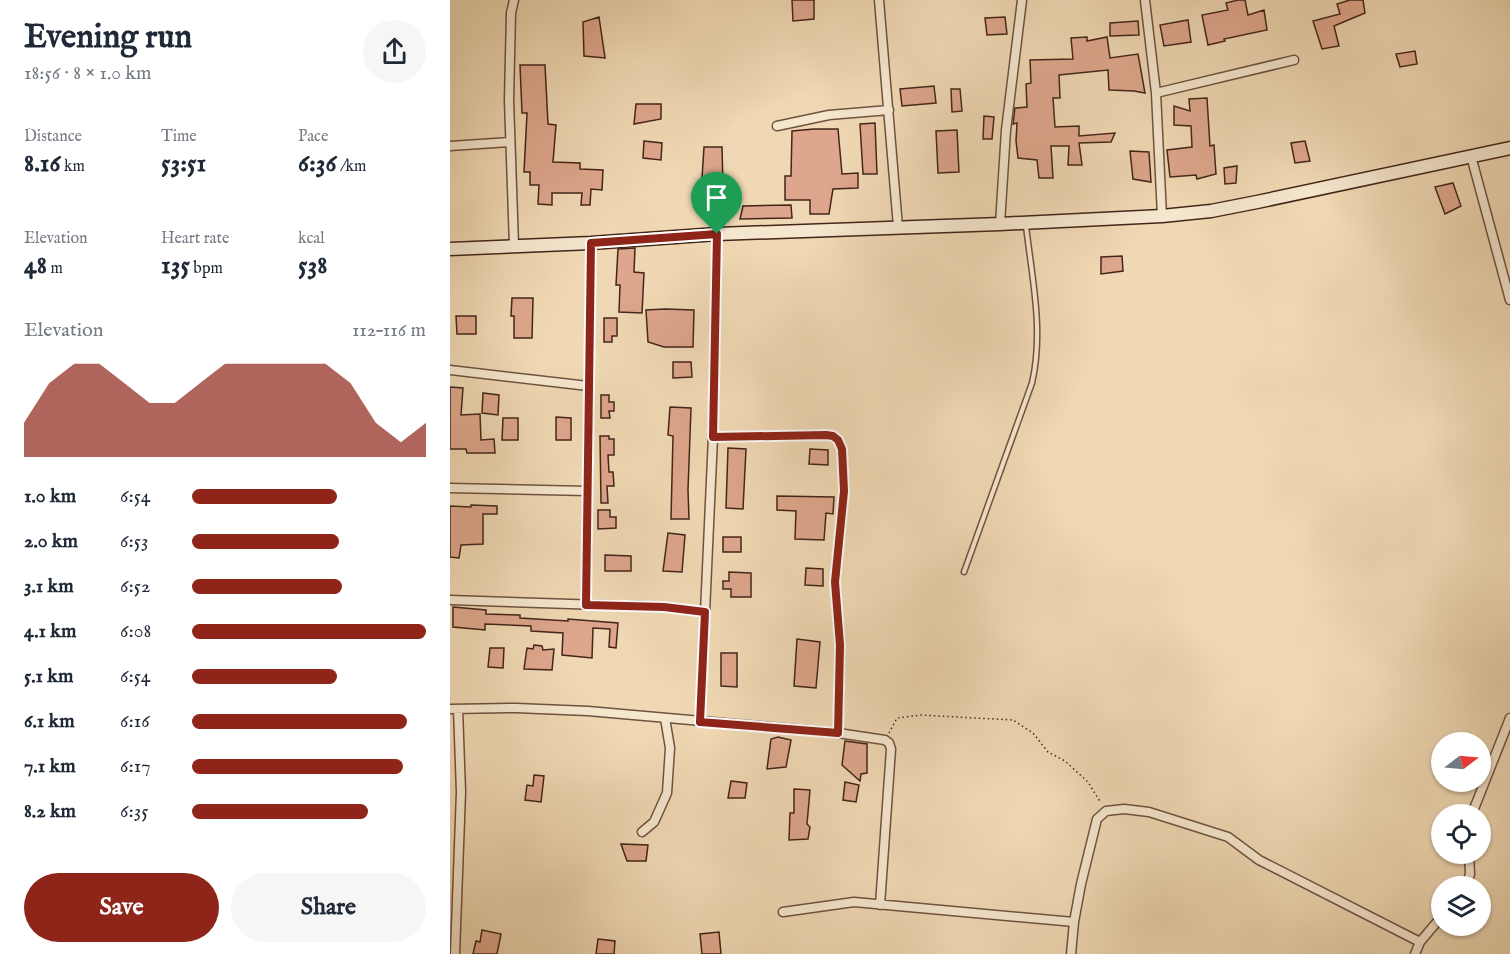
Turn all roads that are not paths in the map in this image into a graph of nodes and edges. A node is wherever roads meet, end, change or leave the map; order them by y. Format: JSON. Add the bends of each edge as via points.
{"nodes":[{"id":1,"x":514,"y":0,"type":"edge"},
{"id":2,"x":879,"y":0,"type":"edge"},
{"id":3,"x":1022,"y":0,"type":"edge"},
{"id":4,"x":1145,"y":0,"type":"edge"},
{"id":5,"x":1294,"y":60,"type":"dead end"},
{"id":6,"x":1156,"y":93,"type":"junction"},
{"id":7,"x":889,"y":110,"type":"junction"},
{"id":8,"x":777,"y":126,"type":"dead end"},
{"id":9,"x":510,"y":142,"type":"junction"},
{"id":10,"x":450,"y":146,"type":"edge"},
{"id":11,"x":1510,"y":148,"type":"edge"},
{"id":12,"x":1471,"y":156,"type":"junction"},
{"id":13,"x":1162,"y":216,"type":"junction"},
{"id":14,"x":1026,"y":223,"type":"junction"},
{"id":15,"x":1000,"y":224,"type":"junction"},
{"id":16,"x":898,"y":227,"type":"junction"},
{"id":17,"x":717,"y":234,"type":"junction"},
{"id":18,"x":591,"y":243,"type":"junction"},
{"id":19,"x":514,"y":246,"type":"junction"},
{"id":20,"x":450,"y":249,"type":"edge"},
{"id":21,"x":1510,"y":300,"type":"edge"},
{"id":22,"x":450,"y":370,"type":"edge"},
{"id":23,"x":588,"y":386,"type":"junction"},
{"id":24,"x":713,"y":437,"type":"junction"},
{"id":25,"x":450,"y":488,"type":"edge"},
{"id":26,"x":587,"y":491,"type":"junction"},
{"id":27,"x":964,"y":572,"type":"dead end"},
{"id":28,"x":450,"y":600,"type":"edge"},
{"id":29,"x":586,"y":605,"type":"junction"},
{"id":30,"x":705,"y":612,"type":"junction"},
{"id":31,"x":454,"y":709,"type":"edge"},
{"id":32,"x":665,"y":718,"type":"junction"},
{"id":33,"x":1510,"y":718,"type":"edge"},
{"id":34,"x":700,"y":722,"type":"junction"},
{"id":35,"x":838,"y":733,"type":"junction"},
{"id":36,"x":1506,"y":736,"type":"edge"},
{"id":37,"x":1477,"y":804,"type":"edge"},
{"id":38,"x":642,"y":832,"type":"dead end"},
{"id":39,"x":880,"y":905,"type":"junction"},
{"id":40,"x":783,"y":912,"type":"dead end"},
{"id":41,"x":1074,"y":922,"type":"junction"},
{"id":42,"x":1431,"y":929,"type":"edge"},
{"id":43,"x":1420,"y":942,"type":"junction"},
{"id":44,"x":455,"y":954,"type":"edge"},
{"id":45,"x":1071,"y":954,"type":"edge"},
{"id":46,"x":1415,"y":954,"type":"edge"}],
"edges":[{"from":1,"to":9,"type":"street"},
{"from":2,"to":7,"type":"street"},
{"from":3,"to":15,"type":"street","via":[[1006,130]]},
{"from":4,"to":6,"type":"street"},
{"from":5,"to":6,"type":"street"},
{"from":6,"to":13,"type":"street"},
{"from":7,"to":8,"type":"street","via":[[829,115]]},
{"from":7,"to":16,"type":"street"},
{"from":9,"to":10,"type":"street"},
{"from":9,"to":19,"type":"street"},
{"from":11,"to":12,"type":"street"},
{"from":12,"to":13,"type":"street","via":[[1211,211]]},
{"from":12,"to":21,"type":"street"},
{"from":13,"to":14,"type":"street"},
{"from":14,"to":15,"type":"street"},
{"from":14,"to":27,"type":"lane","via":[[1038,331],[1037,360]]},
{"from":15,"to":16,"type":"street"},
{"from":16,"to":17,"type":"street"},
{"from":17,"to":18,"type":"street"},
{"from":17,"to":24,"type":"street"},
{"from":18,"to":19,"type":"street"},
{"from":18,"to":23,"type":"street"},
{"from":19,"to":20,"type":"street"},
{"from":22,"to":23,"type":"street"},
{"from":23,"to":26,"type":"street"},
{"from":24,"to":30,"type":"street"},
{"from":24,"to":35,"type":"street","via":[[826,435],[838,440],[842,449],[844,491],[835,582],[840,645]]},
{"from":25,"to":26,"type":"street"},
{"from":26,"to":29,"type":"street"},
{"from":28,"to":29,"type":"street"},
{"from":29,"to":30,"type":"street"},
{"from":30,"to":34,"type":"street"},
{"from":31,"to":32,"type":"street","via":[[588,711]]},
{"from":31,"to":44,"type":"street","via":[[461,802]]},
{"from":32,"to":34,"type":"street"},
{"from":32,"to":38,"type":"street","via":[[670,748],[667,793],[654,822]]},
{"from":33,"to":36,"type":"street"},
{"from":34,"to":35,"type":"street"},
{"from":35,"to":39,"type":"street","via":[[885,740],[891,749]]},
{"from":36,"to":37,"type":"street"},
{"from":39,"to":40,"type":"street","via":[[854,902]]},
{"from":39,"to":41,"type":"street"},
{"from":41,"to":43,"type":"street","via":[[1097,819],[1106,811],[1124,809],[1149,812],[1228,837],[1259,860]]},
{"from":41,"to":45,"type":"street"},
{"from":42,"to":43,"type":"street"},
{"from":43,"to":46,"type":"street"}]}
